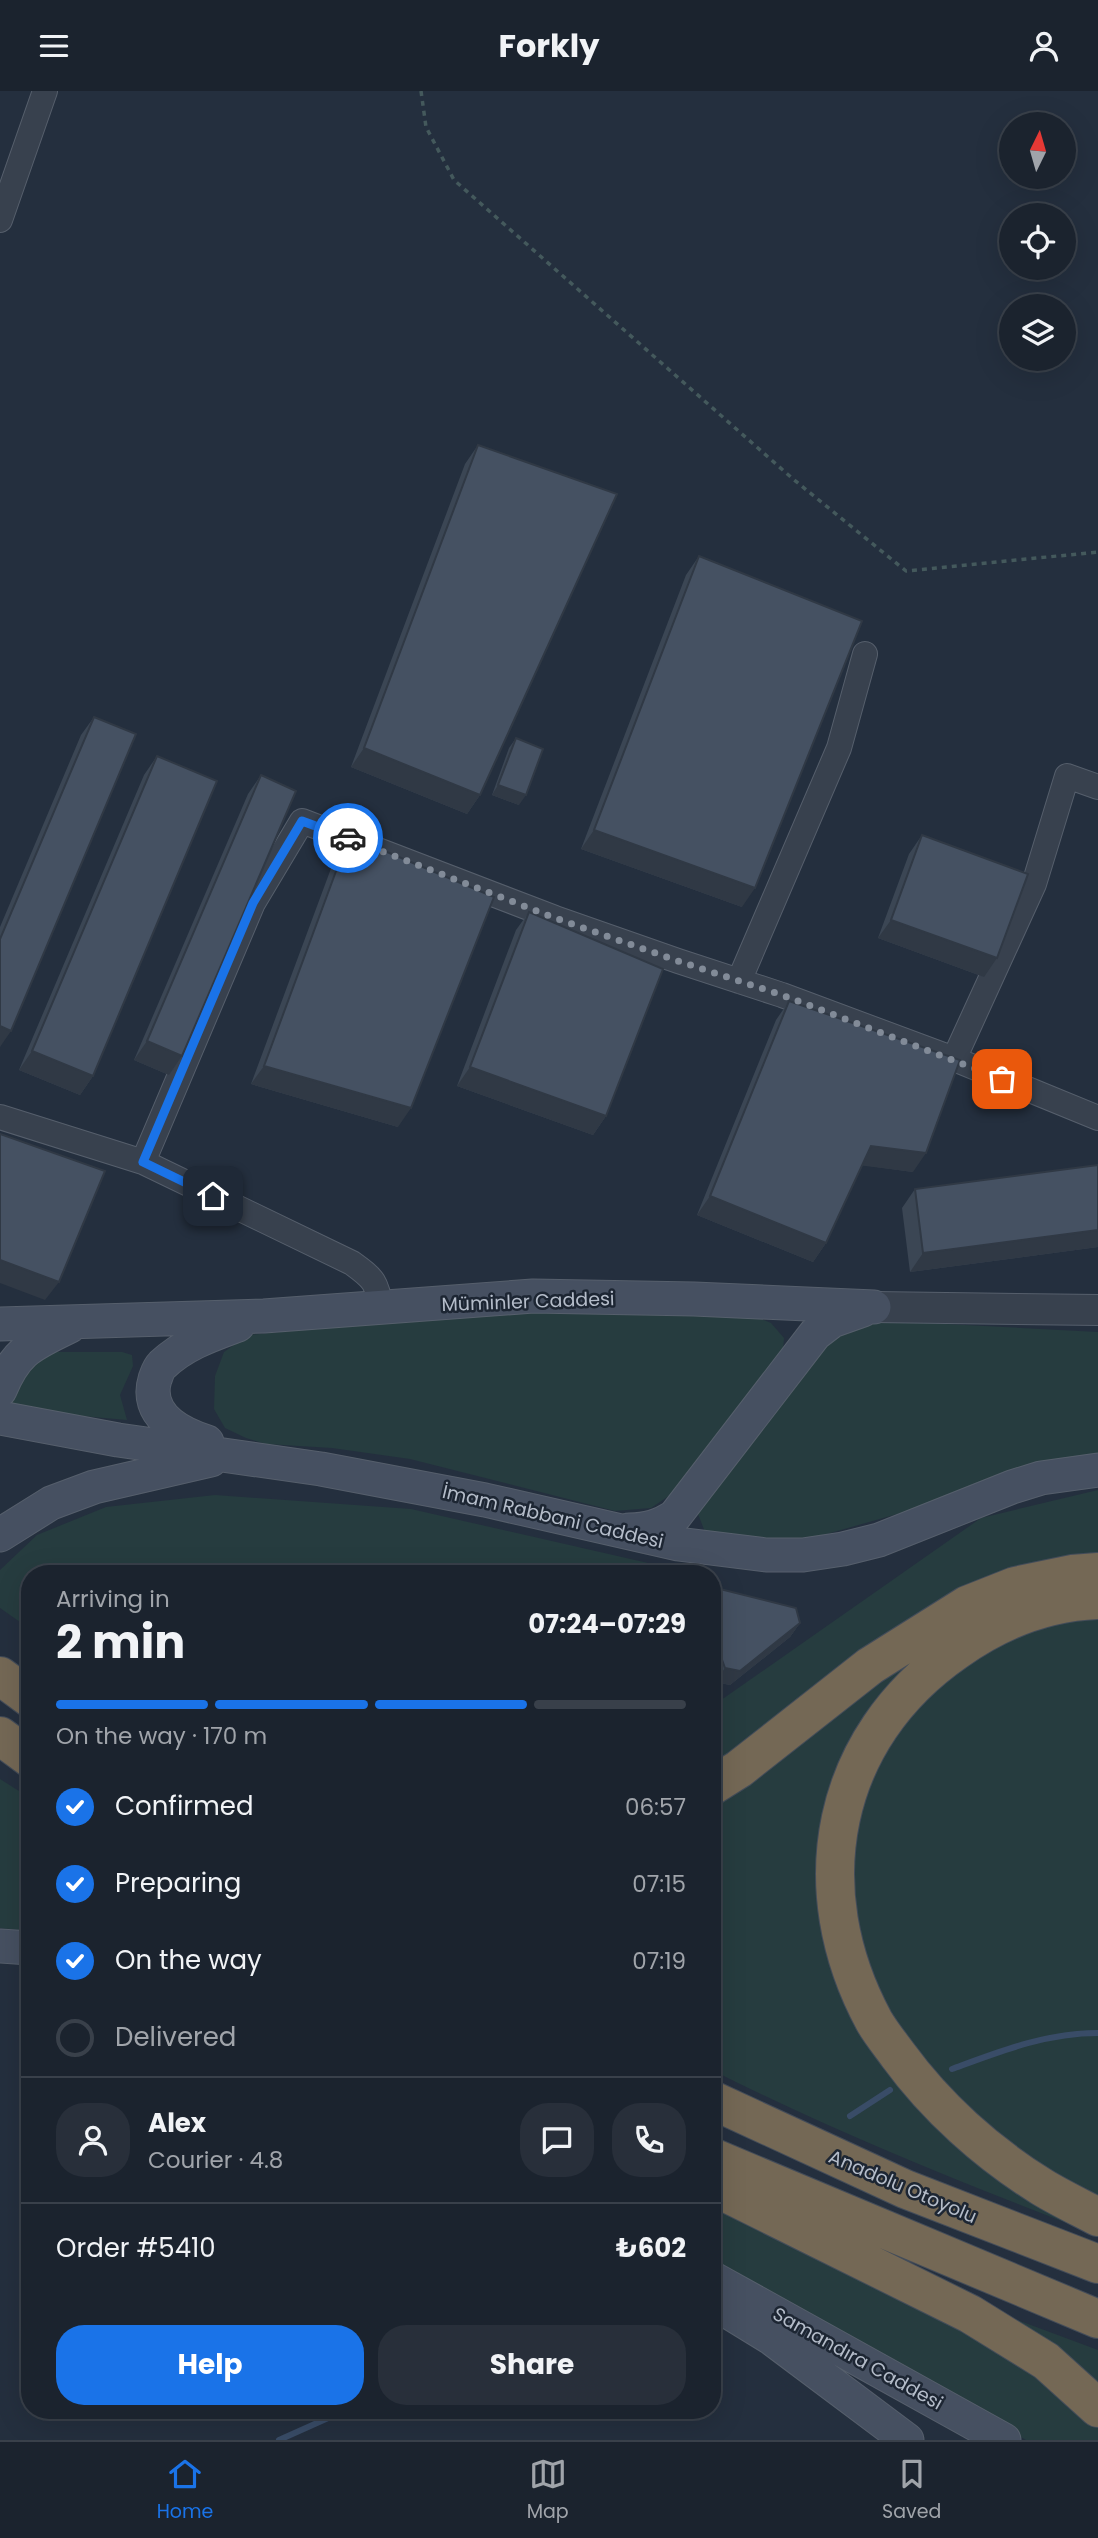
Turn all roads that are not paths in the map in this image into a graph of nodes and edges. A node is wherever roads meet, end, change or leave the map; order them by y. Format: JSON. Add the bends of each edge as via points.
{"nodes":[{"id":1,"x":45,"y":91,"type":"edge"},
{"id":2,"x":0,"y":221,"type":"edge"},
{"id":3,"x":864,"y":654,"type":"dead end"},
{"id":4,"x":1098,"y":787,"type":"edge"},
{"id":5,"x":739,"y":981,"type":"junction"},
{"id":6,"x":954,"y":1059,"type":"junction"},
{"id":7,"x":0,"y":1117,"type":"edge"},
{"id":8,"x":1098,"y":1118,"type":"edge"},
{"id":9,"x":143,"y":1162,"type":"junction"},
{"id":10,"x":760,"y":1301,"type":"junction"},
{"id":11,"x":874,"y":1307,"type":"junction"},
{"id":12,"x":381,"y":1309,"type":"junction"},
{"id":13,"x":1098,"y":1310,"type":"edge"},
{"id":14,"x":264,"y":1316,"type":"junction"},
{"id":15,"x":78,"y":1322,"type":"junction"},
{"id":16,"x":0,"y":1324,"type":"edge"},
{"id":17,"x":798,"y":1353,"type":"junction"},
{"id":18,"x":0,"y":1390,"type":"edge"},
{"id":19,"x":0,"y":1418,"type":"edge"},
{"id":20,"x":242,"y":1456,"type":"junction"},
{"id":21,"x":1098,"y":1470,"type":"edge"},
{"id":22,"x":688,"y":1498,"type":"junction"},
{"id":23,"x":608,"y":1530,"type":"junction"},
{"id":24,"x":0,"y":1535,"type":"edge"},
{"id":25,"x":728,"y":1552,"type":"junction"},
{"id":26,"x":1098,"y":1572,"type":"edge"},
{"id":27,"x":1098,"y":1600,"type":"edge"},
{"id":28,"x":0,"y":1654,"type":"edge"},
{"id":29,"x":21,"y":1666,"type":"edge"},
{"id":30,"x":0,"y":1676,"type":"edge"},
{"id":31,"x":21,"y":1691,"type":"edge"},
{"id":32,"x":0,"y":1736,"type":"edge"},
{"id":33,"x":21,"y":1751,"type":"edge"},
{"id":34,"x":721,"y":1780,"type":"edge"},
{"id":35,"x":0,"y":1946,"type":"edge"},
{"id":36,"x":21,"y":1947,"type":"edge"},
{"id":37,"x":721,"y":2103,"type":"edge"},
{"id":38,"x":721,"y":2161,"type":"edge"},
{"id":39,"x":721,"y":2190,"type":"edge"},
{"id":40,"x":1098,"y":2217,"type":"edge"},
{"id":41,"x":1098,"y":2264,"type":"edge"},
{"id":42,"x":721,"y":2283,"type":"edge"},
{"id":43,"x":721,"y":2307,"type":"edge"},
{"id":44,"x":1098,"y":2319,"type":"edge"},
{"id":45,"x":1098,"y":2407,"type":"edge"},
{"id":46,"x":907,"y":2440,"type":"edge"},
{"id":47,"x":1004,"y":2440,"type":"edge"}],
"edges":[{"from":1,"to":2,"type":"street"},
{"from":3,"to":5,"type":"street","via":[[839,748]]},
{"from":4,"to":6,"type":"street","via":[[1067,776],[1034,884]]},
{"from":5,"to":6,"type":"street"},
{"from":5,"to":9,"type":"street","via":[[555,918],[302,821],[253,903]]},
{"from":6,"to":8,"type":"street"},
{"from":7,"to":9,"type":"street"},
{"from":9,"to":12,"type":"street","via":[[352,1263],[378,1287]]},
{"from":10,"to":11,"type":"main road","name":"Müminler Caddesi"},
{"from":10,"to":12,"type":"main road","name":"Müminler Caddesi","via":[[533,1296]]},
{"from":10,"to":17,"type":"main road","via":[[786,1309],[797,1319],[802,1328]]},
{"from":11,"to":13,"type":"street","name":"Müminler Caddesi"},
{"from":11,"to":17,"type":"main road","via":[[832,1321]]},
{"from":12,"to":14,"type":"main road","name":"Müminler Caddesi"},
{"from":14,"to":15,"type":"main road","name":"Müminler Caddesi"},
{"from":14,"to":20,"type":"main road","via":[[192,1343],[159,1368],[153,1387],[161,1416],[175,1429]]},
{"from":15,"to":16,"type":"main road","name":"Müminler Caddesi"},
{"from":15,"to":18,"type":"main road","via":[[18,1355]]},
{"from":17,"to":22,"type":"main road"},
{"from":19,"to":20,"type":"main road","name":"İmam Rabbani Caddesi"},
{"from":20,"to":23,"type":"main road","name":"İmam Rabbani Caddesi","via":[[419,1487]]},
{"from":20,"to":24,"type":"main road","via":[[94,1487],[51,1503]]},
{"from":21,"to":25,"type":"main road","name":"İmam Rabbani Caddesi","via":[[1041,1479],[879,1540],[843,1549],[803,1555]]},
{"from":22,"to":23,"type":"main road","via":[[661,1526]]},
{"from":22,"to":25,"type":"main road","via":[[684,1518],[688,1532],[699,1542]]},
{"from":23,"to":25,"type":"main road","name":"İmam Rabbani Caddesi"},
{"from":26,"to":34,"type":"highway","via":[[1015,1586],[967,1605],[870,1666]]},
{"from":27,"to":40,"type":"highway","via":[[1048,1607],[1011,1619],[927,1670],[873,1734],[848,1793],[834,1857],[841,1935],[854,1979],[875,2023],[912,2074],[973,2136],[1041,2186]]},
{"from":28,"to":29,"type":"highway"},
{"from":30,"to":31,"type":"highway"},
{"from":32,"to":33,"type":"highway"},
{"from":35,"to":36,"type":"main road"},
{"from":37,"to":41,"type":"highway","name":"Anadolu Otoyolu","via":[[905,2189]]},
{"from":38,"to":44,"type":"highway"},
{"from":39,"to":45,"type":"highway","via":[[970,2313],[1046,2361]]},
{"from":42,"to":47,"type":"main road","name":"Samandıra Caddesi"},
{"from":43,"to":46,"type":"main road","via":[[771,2338]]}]}
